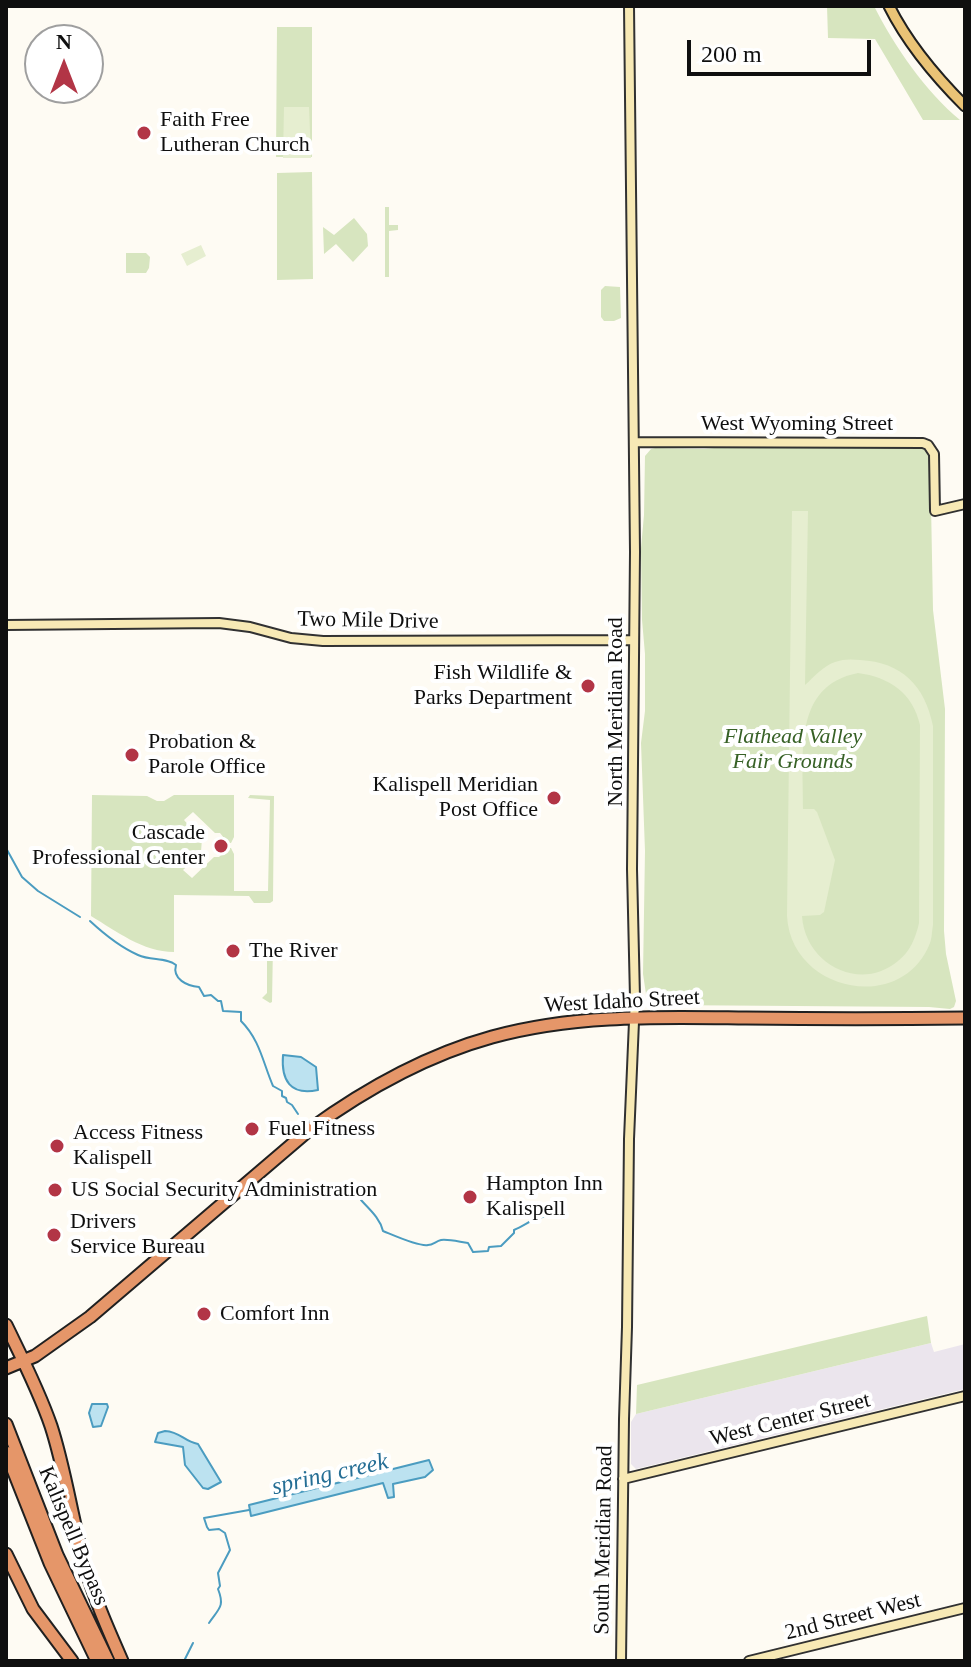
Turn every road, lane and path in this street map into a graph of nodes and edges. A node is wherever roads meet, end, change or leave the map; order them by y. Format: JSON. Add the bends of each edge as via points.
{"nodes":[{"id":1,"x":629,"y":6,"type":"edge"},
{"id":2,"x":889,"y":6,"type":"edge"},
{"id":3,"x":965,"y":106,"type":"edge"},
{"id":4,"x":634,"y":442,"type":"junction"},
{"id":5,"x":965,"y":504,"type":"edge"},
{"id":6,"x":6,"y":625,"type":"edge"},
{"id":7,"x":634,"y":640,"type":"junction"},
{"id":8,"x":634,"y":1018,"type":"junction"},
{"id":9,"x":965,"y":1018,"type":"edge"},
{"id":10,"x":6,"y":1325,"type":"edge"},
{"id":11,"x":23,"y":1362,"type":"junction"},
{"id":12,"x":6,"y":1368,"type":"edge"},
{"id":13,"x":965,"y":1396,"type":"edge"},
{"id":14,"x":624,"y":1419,"type":"joint"},
{"id":15,"x":6,"y":1424,"type":"edge"},
{"id":16,"x":6,"y":1452,"type":"edge"},
{"id":17,"x":623,"y":1479,"type":"junction"},
{"id":18,"x":6,"y":1554,"type":"edge"},
{"id":19,"x":965,"y":1608,"type":"edge"},
{"id":20,"x":72,"y":1661,"type":"edge"},
{"id":21,"x":97,"y":1661,"type":"edge"},
{"id":22,"x":108,"y":1661,"type":"edge"},
{"id":23,"x":122,"y":1661,"type":"edge"},
{"id":24,"x":621,"y":1661,"type":"edge"},
{"id":25,"x":749,"y":1661,"type":"edge"}],
"edges":[{"from":1,"to":4,"type":"street","name":"North Meridian Road"},
{"from":2,"to":3,"type":"main road","via":[[916,51]]},
{"from":4,"to":5,"type":"street","name":"West Wyoming Street","via":[[916,442],[932,449],[935,511]]},
{"from":4,"to":7,"type":"street","name":"North Meridian Road"},
{"from":6,"to":7,"type":"street","name":"Two Mile Drive","via":[[219,623],[323,641]]},
{"from":7,"to":8,"type":"street","name":"North Meridian Road"},
{"from":8,"to":9,"type":"highway","name":"West Idaho Street"},
{"from":8,"to":11,"type":"highway","name":"West Idaho Street","via":[[560,1023],[494,1036],[377,1086],[309,1130],[99,1309]]},
{"from":8,"to":14,"type":"street","name":"North Meridian Road"},
{"from":10,"to":11,"type":"highway"},
{"from":11,"to":12,"type":"highway","name":"West Idaho Street"},
{"from":11,"to":23,"type":"highway","via":[[48,1417],[83,1560]]},
{"from":13,"to":17,"type":"street","name":"West Center Street"},
{"from":14,"to":17,"type":"street","name":"South Meridian Road"},
{"from":15,"to":22,"type":"highway","name":"Kalispell Bypass","via":[[57,1555]]},
{"from":16,"to":21,"type":"highway","name":"Kalispell Bypass"},
{"from":17,"to":24,"type":"street","name":"South Meridian Road"},
{"from":18,"to":20,"type":"highway","via":[[33,1609]]},
{"from":19,"to":25,"type":"street","name":"2nd Street West"}]}
